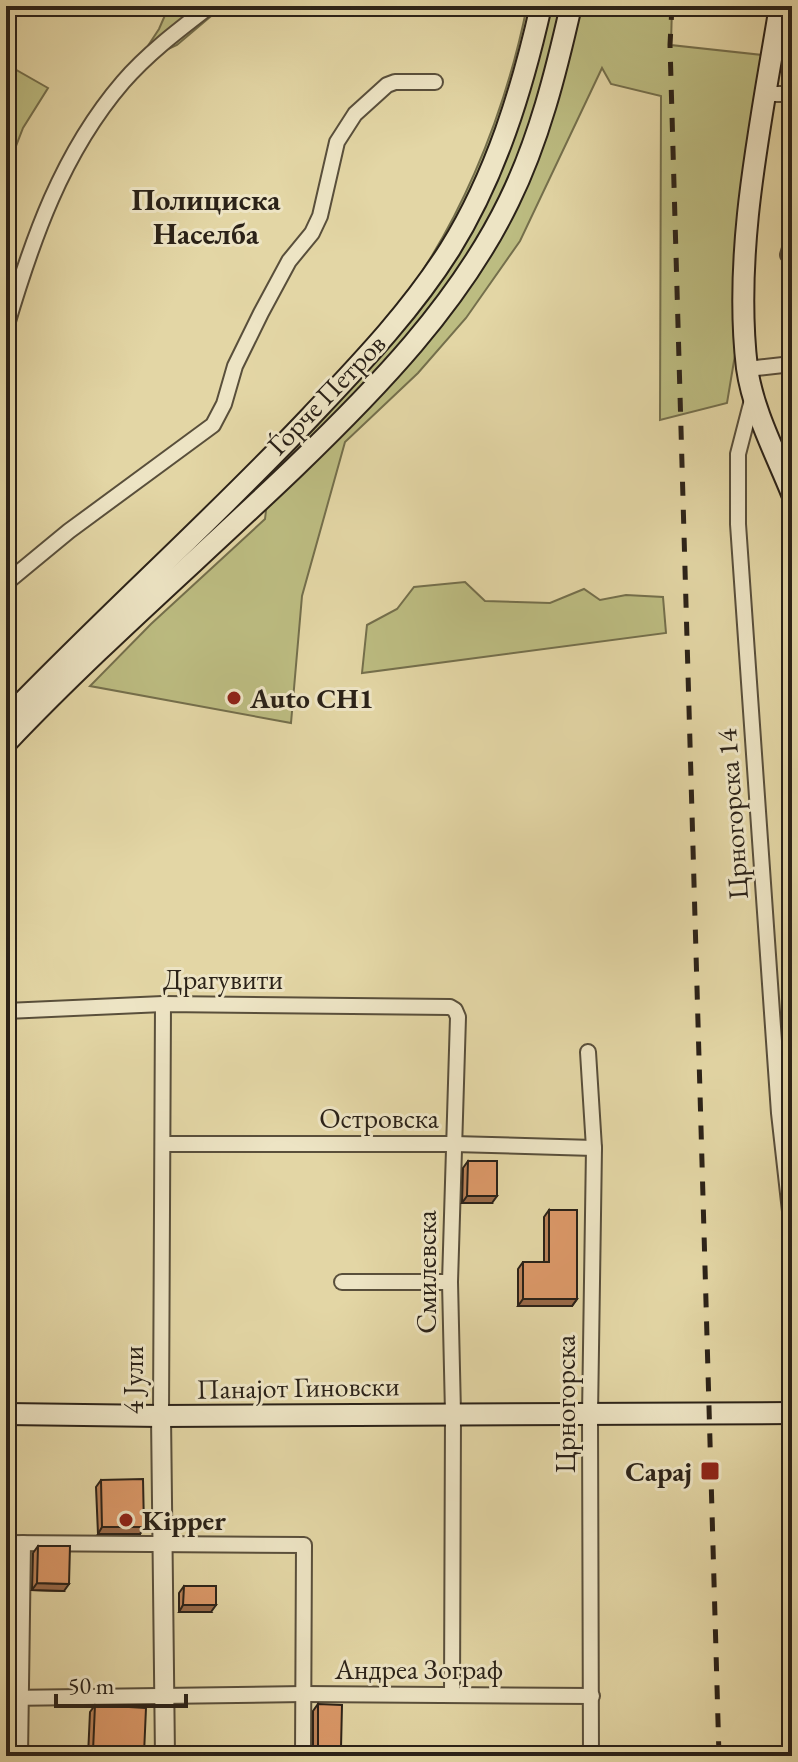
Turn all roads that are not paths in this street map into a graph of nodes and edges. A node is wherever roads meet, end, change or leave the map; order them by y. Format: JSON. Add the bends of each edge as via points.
{"nodes":[{"id":1,"x":210,"y":6,"type":"edge"},
{"id":2,"x":541,"y":6,"type":"edge"},
{"id":3,"x":571,"y":6,"type":"edge"},
{"id":4,"x":780,"y":6,"type":"edge"},
{"id":5,"x":435,"y":82,"type":"dead end"},
{"id":6,"x":766,"y":94,"type":"junction"},
{"id":7,"x":792,"y":94,"type":"edge"},
{"id":8,"x":6,"y":328,"type":"edge"},
{"id":9,"x":792,"y":364,"type":"edge"},
{"id":10,"x":747,"y":369,"type":"junction"},
{"id":11,"x":753,"y":396,"type":"junction"},
{"id":12,"x":792,"y":494,"type":"edge"},
{"id":13,"x":6,"y":583,"type":"edge"},
{"id":14,"x":6,"y":719,"type":"edge"},
{"id":15,"x":6,"y":743,"type":"edge"},
{"id":16,"x":163,"y":1004,"type":"junction"},
{"id":17,"x":440,"y":1007,"type":"joint"},
{"id":18,"x":6,"y":1011,"type":"edge"},
{"id":19,"x":588,"y":1052,"type":"dead end"},
{"id":20,"x":163,"y":1144,"type":"junction"},
{"id":21,"x":454,"y":1144,"type":"junction"},
{"id":22,"x":594,"y":1148,"type":"junction"},
{"id":23,"x":792,"y":1229,"type":"edge"},
{"id":24,"x":342,"y":1282,"type":"dead end"},
{"id":25,"x":450,"y":1282,"type":"junction"},
{"id":26,"x":453,"y":1413,"type":"junction"},
{"id":27,"x":792,"y":1413,"type":"edge"},
{"id":28,"x":6,"y":1414,"type":"edge"},
{"id":29,"x":590,"y":1415,"type":"junction"},
{"id":30,"x":161,"y":1416,"type":"junction"},
{"id":31,"x":6,"y":1543,"type":"edge"},
{"id":32,"x":23,"y":1543,"type":"junction"},
{"id":33,"x":163,"y":1546,"type":"junction"},
{"id":34,"x":304,"y":1694,"type":"junction"},
{"id":35,"x":452,"y":1695,"type":"junction"},
{"id":36,"x":592,"y":1696,"type":"junction"},
{"id":37,"x":165,"y":1697,"type":"junction"},
{"id":38,"x":13,"y":1698,"type":"edge"},
{"id":39,"x":20,"y":1756,"type":"edge"},
{"id":40,"x":165,"y":1756,"type":"edge"},
{"id":41,"x":303,"y":1756,"type":"edge"},
{"id":42,"x":591,"y":1756,"type":"edge"}],
"edges":[{"from":1,"to":8,"type":"street","via":[[123,82],[93,124],[52,191]]},
{"from":2,"to":14,"type":"main road","name":"Ѓорче Петров","via":[[496,157],[452,246],[408,309],[287,441]]},
{"from":3,"to":15,"type":"main road","name":"Ѓорче Петров","via":[[549,96],[522,173],[490,236],[437,314],[333,430]]},
{"from":4,"to":6,"type":"main road"},
{"from":5,"to":13,"type":"street","via":[[387,85],[355,114],[337,142],[320,216],[261,313],[213,425]]},
{"from":6,"to":7,"type":"street"},
{"from":6,"to":10,"type":"main road","via":[[744,268]]},
{"from":9,"to":10,"type":"street"},
{"from":10,"to":11,"type":"main road"},
{"from":11,"to":12,"type":"main road"},
{"from":11,"to":23,"type":"street","name":"Црногорска 14","via":[[738,454],[738,524],[779,1113]]},
{"from":16,"to":17,"type":"street","name":"Драгувити"},
{"from":16,"to":18,"type":"street","name":"Драгувити"},
{"from":16,"to":20,"type":"street","name":"4 Јули"},
{"from":17,"to":21,"type":"street","name":"Смилевска","via":[[450,1007],[458,1017]]},
{"from":19,"to":22,"type":"street","name":"Црногорска"},
{"from":20,"to":21,"type":"street","name":"Островска"},
{"from":20,"to":30,"type":"street","name":"4 Јули"},
{"from":21,"to":22,"type":"street","name":"Островска"},
{"from":21,"to":25,"type":"street","name":"Смилевска"},
{"from":22,"to":29,"type":"street","name":"Црногорска"},
{"from":24,"to":25,"type":"street"},
{"from":25,"to":26,"type":"street","name":"Смилевска"},
{"from":26,"to":29,"type":"main road","name":"Панајот Гиновски"},
{"from":26,"to":30,"type":"main road","name":"Панајот Гиновски"},
{"from":26,"to":35,"type":"street","name":"Смилевска"},
{"from":27,"to":29,"type":"main road","name":"Панајот Гиновски"},
{"from":28,"to":30,"type":"main road","name":"Панајот Гиновски"},
{"from":29,"to":36,"type":"street","name":"Црногорска"},
{"from":30,"to":33,"type":"street","name":"4 Јули"},
{"from":31,"to":32,"type":"street"},
{"from":32,"to":33,"type":"street"},
{"from":32,"to":38,"type":"street"},
{"from":33,"to":34,"type":"street","via":[[304,1545]]},
{"from":33,"to":37,"type":"street","name":"4 Јули"},
{"from":34,"to":35,"type":"street","name":"Андреа Зограф"},
{"from":34,"to":37,"type":"street","name":"Андреа Зограф"},
{"from":34,"to":41,"type":"street"},
{"from":35,"to":36,"type":"street","name":"Андреа Зограф"},
{"from":36,"to":42,"type":"street","name":"Црногорска"},
{"from":37,"to":38,"type":"street","name":"Андреа Зограф"},
{"from":37,"to":40,"type":"street","name":"4 Јули"},
{"from":38,"to":39,"type":"street"}]}
